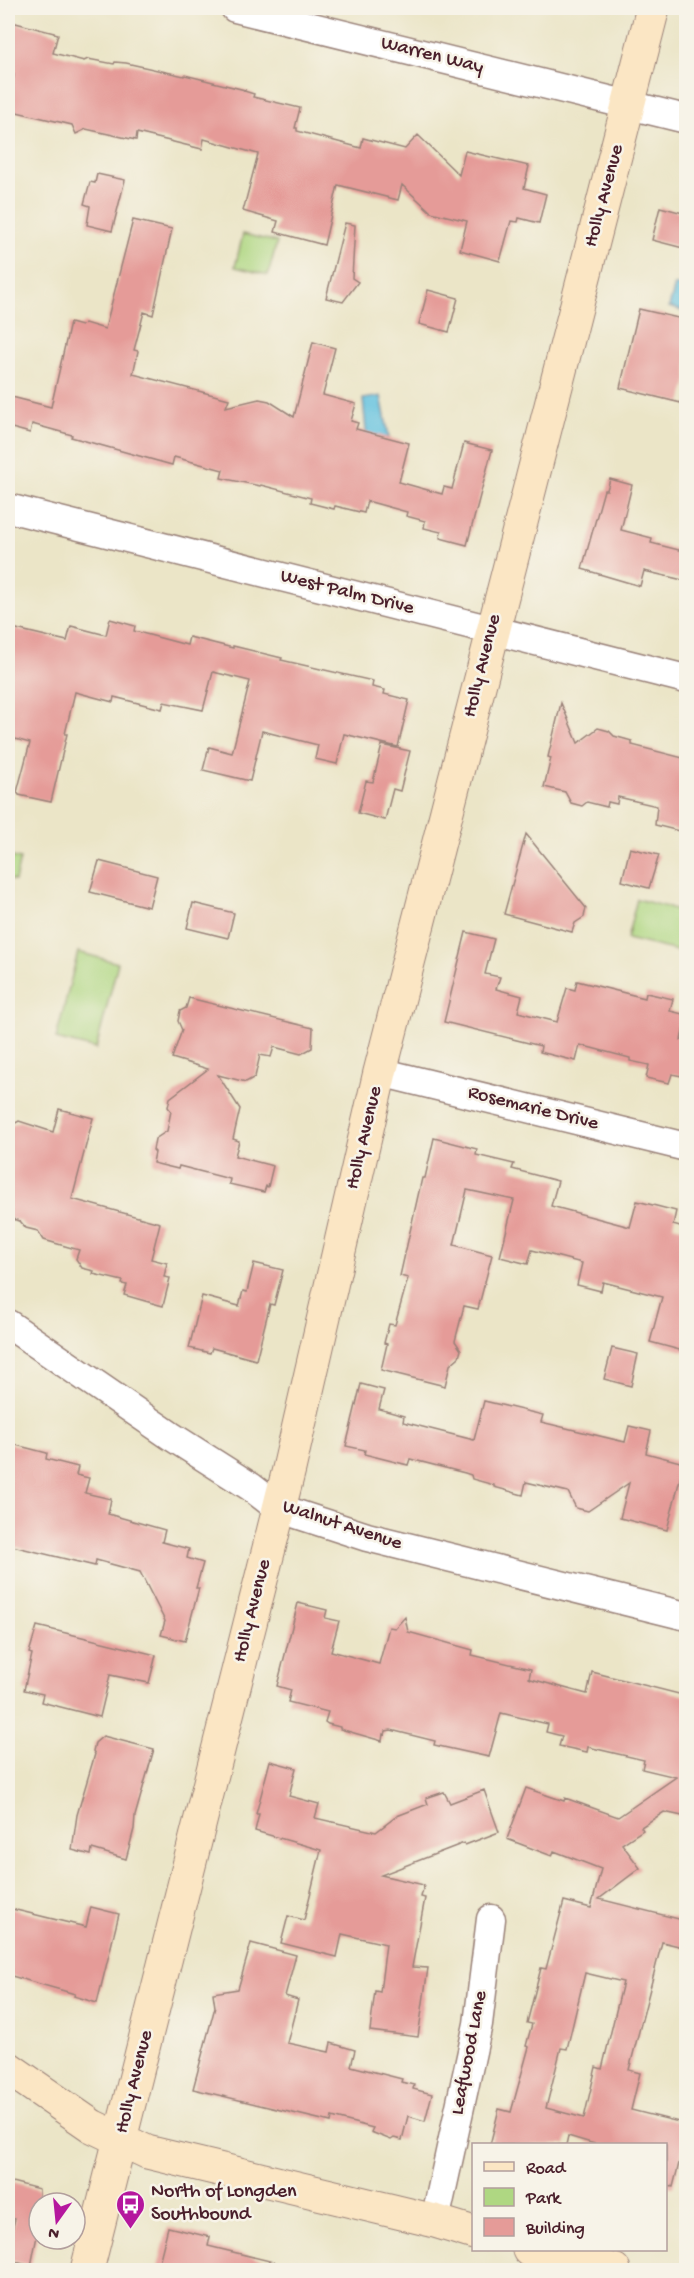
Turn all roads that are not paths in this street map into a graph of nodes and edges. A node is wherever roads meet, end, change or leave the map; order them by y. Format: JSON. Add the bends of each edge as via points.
{"nodes":[{"id":1,"x":236,"y":8,"type":"edge"},
{"id":2,"x":653,"y":8,"type":"edge"},
{"id":3,"x":628,"y":105,"type":"junction"},
{"id":4,"x":687,"y":119,"type":"edge"},
{"id":5,"x":8,"y":508,"type":"edge"},
{"id":6,"x":492,"y":629,"type":"junction"},
{"id":7,"x":687,"y":679,"type":"edge"},
{"id":8,"x":380,"y":1072,"type":"junction"},
{"id":9,"x":687,"y":1147,"type":"edge"},
{"id":10,"x":8,"y":1324,"type":"edge"},
{"id":11,"x":278,"y":1508,"type":"junction"},
{"id":12,"x":687,"y":1616,"type":"edge"},
{"id":13,"x":491,"y":1919,"type":"dead end"},
{"id":14,"x":8,"y":2068,"type":"edge"},
{"id":15,"x":121,"y":2139,"type":"junction"},
{"id":16,"x":435,"y":2221,"type":"junction"},
{"id":17,"x":472,"y":2232,"type":"edge"},
{"id":18,"x":529,"y":2257,"type":"edge"},
{"id":19,"x":87,"y":2271,"type":"edge"},
{"id":20,"x":614,"y":2271,"type":"edge"}],
"edges":[{"from":1,"to":3,"type":"street","name":"Warren Way"},
{"from":2,"to":3,"type":"street","name":"Holly Avenue"},
{"from":3,"to":4,"type":"street","name":"Warren Way"},
{"from":3,"to":6,"type":"street","name":"Holly Avenue"},
{"from":5,"to":6,"type":"street","name":"West Palm Drive"},
{"from":6,"to":7,"type":"street","name":"West Palm Drive"},
{"from":6,"to":8,"type":"street","name":"Holly Avenue"},
{"from":8,"to":9,"type":"street","name":"Rosemarie Drive"},
{"from":8,"to":11,"type":"street","name":"Holly Avenue"},
{"from":10,"to":11,"type":"street","name":"Walnut Avenue"},
{"from":11,"to":12,"type":"street","name":"Walnut Avenue","via":[[367,1537]]},
{"from":11,"to":15,"type":"street","name":"Holly Avenue"},
{"from":13,"to":16,"type":"street","name":"Leafwood Lane","via":[[478,2024]]},
{"from":14,"to":15,"type":"street","via":[[92,2126]]},
{"from":15,"to":16,"type":"street","via":[[147,2152]]},
{"from":15,"to":19,"type":"street","name":"Holly Avenue"},
{"from":16,"to":17,"type":"street"},
{"from":18,"to":20,"type":"street"}]}
